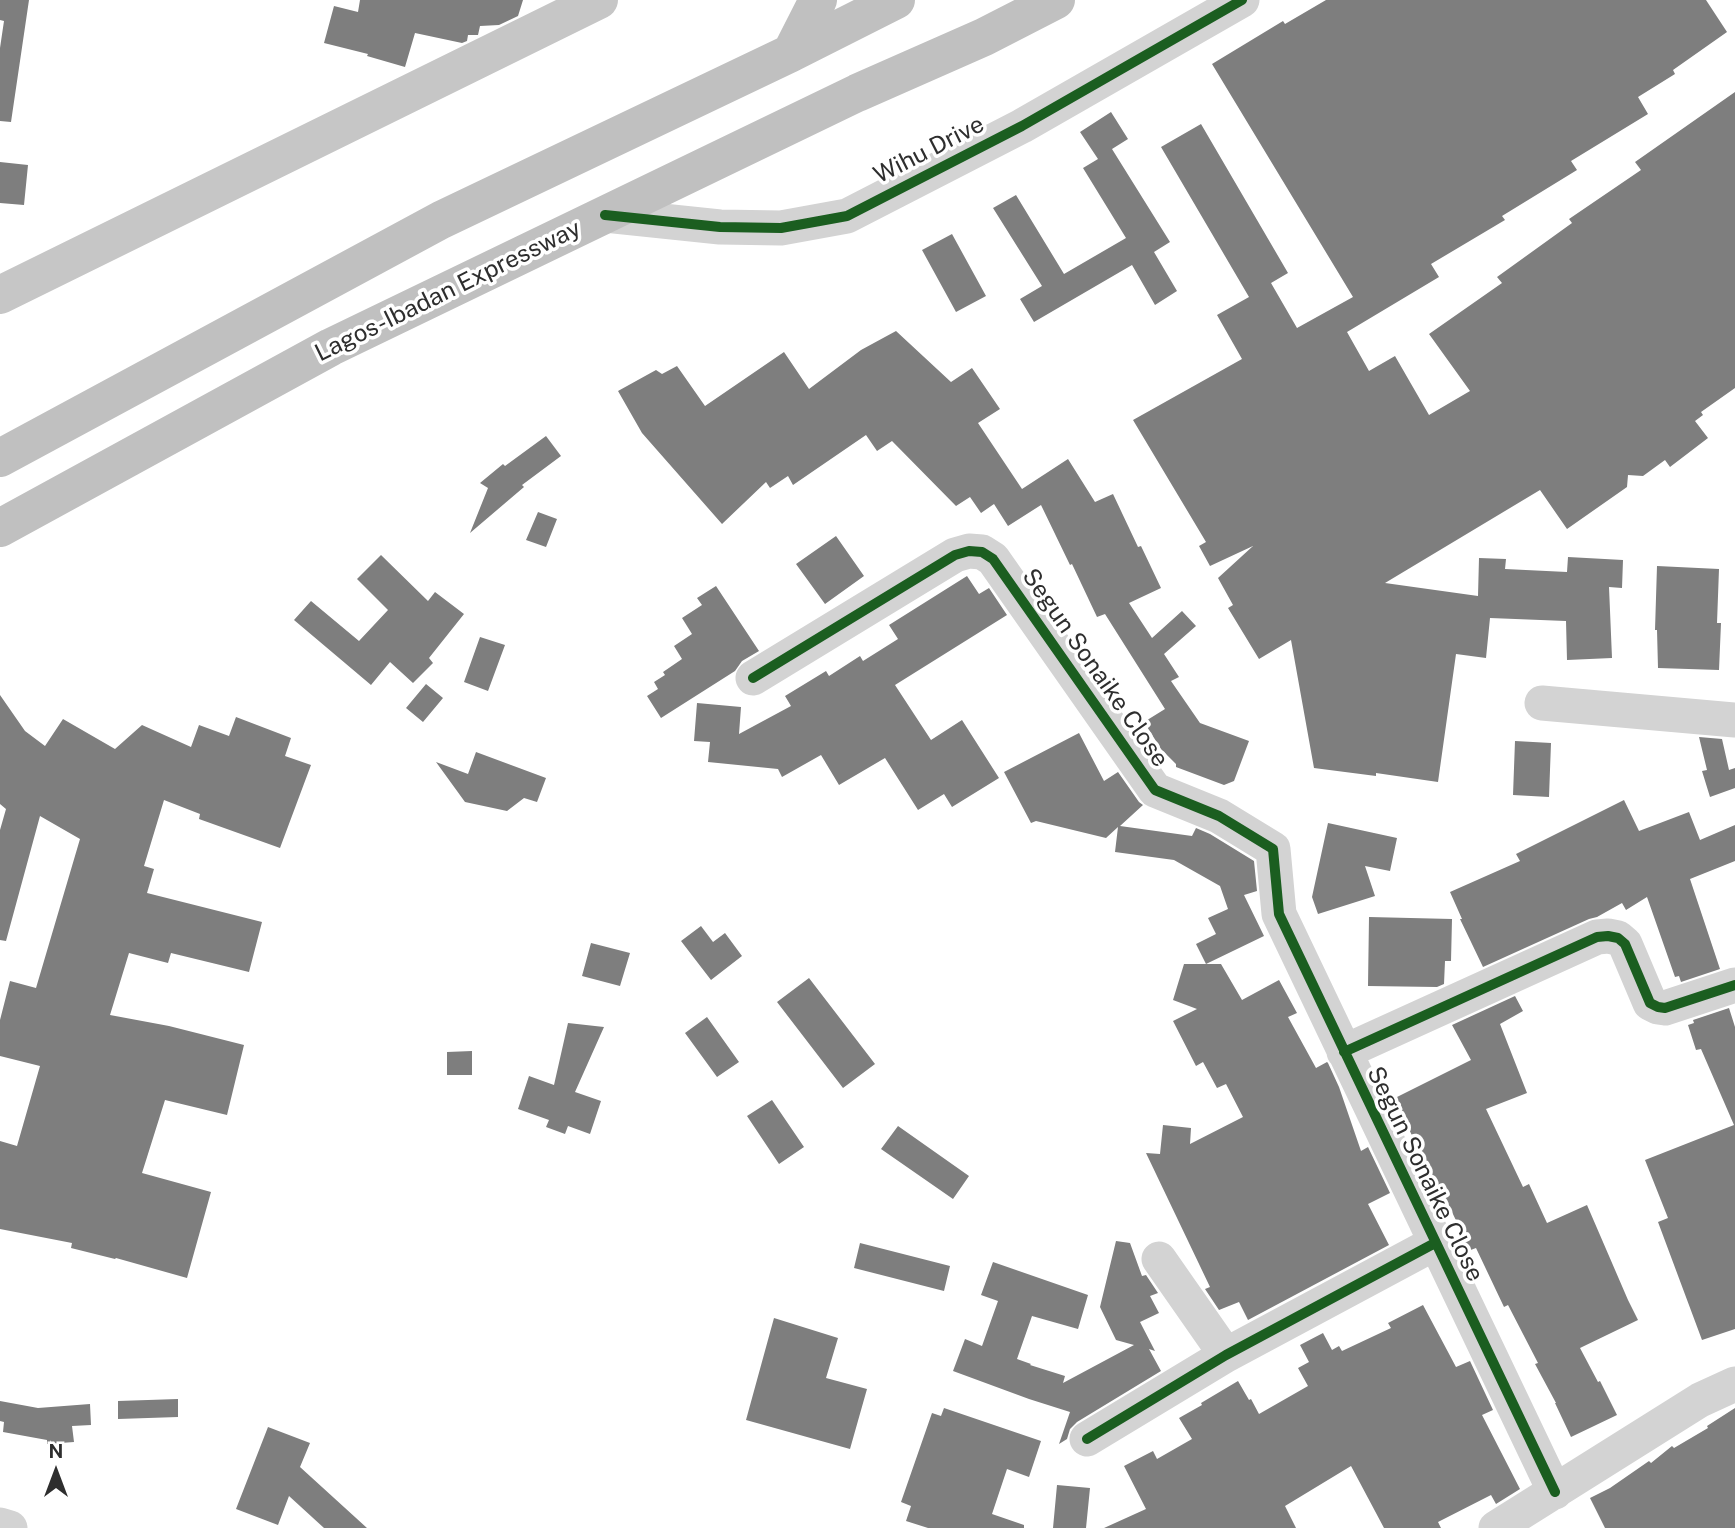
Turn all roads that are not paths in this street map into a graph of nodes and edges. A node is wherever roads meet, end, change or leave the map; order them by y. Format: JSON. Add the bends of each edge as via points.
{"nodes":[{"id":1,"x":599,"y":0,"type":"edge"},
{"id":2,"x":817,"y":0,"type":"edge"},
{"id":3,"x":896,"y":0,"type":"edge"},
{"id":4,"x":1056,"y":0,"type":"edge"},
{"id":5,"x":1242,"y":0,"type":"edge"},
{"id":6,"x":791,"y":53,"type":"junction"},
{"id":7,"x":605,"y":215,"type":"junction"},
{"id":8,"x":0,"y":295,"type":"edge"},
{"id":9,"x":0,"y":458,"type":"edge"},
{"id":10,"x":0,"y":528,"type":"edge"},
{"id":11,"x":753,"y":678,"type":"dead end"},
{"id":12,"x":1542,"y":703,"type":"dead end"},
{"id":13,"x":1735,"y":720,"type":"edge"},
{"id":14,"x":1735,"y":985,"type":"edge"},
{"id":15,"x":1344,"y":1052,"type":"junction"},
{"id":16,"x":1435,"y":1243,"type":"junction"},
{"id":17,"x":1159,"y":1259,"type":"dead end"},
{"id":18,"x":1226,"y":1355,"type":"junction"},
{"id":19,"x":1735,"y":1384,"type":"edge"},
{"id":20,"x":1087,"y":1439,"type":"dead end"},
{"id":21,"x":1555,"y":1492,"type":"junction"},
{"id":22,"x":0,"y":1525,"type":"edge"},
{"id":23,"x":10,"y":1528,"type":"edge"},
{"id":24,"x":1496,"y":1528,"type":"edge"}],
"edges":[{"from":1,"to":8,"type":"main road"},
{"from":2,"to":6,"type":"highway"},
{"from":3,"to":6,"type":"highway"},
{"from":4,"to":7,"type":"highway","name":"Lagos-Ibadan Expressway"},
{"from":5,"to":7,"type":"street","name":"Wihu Drive","via":[[1033,119],[846,216],[781,228]]},
{"from":6,"to":9,"type":"highway","via":[[441,220]]},
{"from":7,"to":10,"type":"highway","name":"Lagos-Ibadan Expressway","via":[[331,347]]},
{"from":11,"to":15,"type":"street","name":"Segun Sonaike Close","via":[[955,555],[982,551],[993,559],[1155,790],[1219,816],[1273,849],[1279,914]]},
{"from":12,"to":13,"type":"street"},
{"from":14,"to":15,"type":"street","via":[[1658,1007],[1650,1003],[1625,944],[1618,938],[1597,937]]},
{"from":15,"to":16,"type":"street","name":"Segun Sonaike Close"},
{"from":16,"to":18,"type":"street"},
{"from":16,"to":21,"type":"street","name":"Segun Sonaike Close"},
{"from":17,"to":18,"type":"street"},
{"from":18,"to":20,"type":"street"},
{"from":19,"to":21,"type":"street","via":[[1700,1400]]},
{"from":21,"to":24,"type":"street"},
{"from":22,"to":23,"type":"street"}]}
